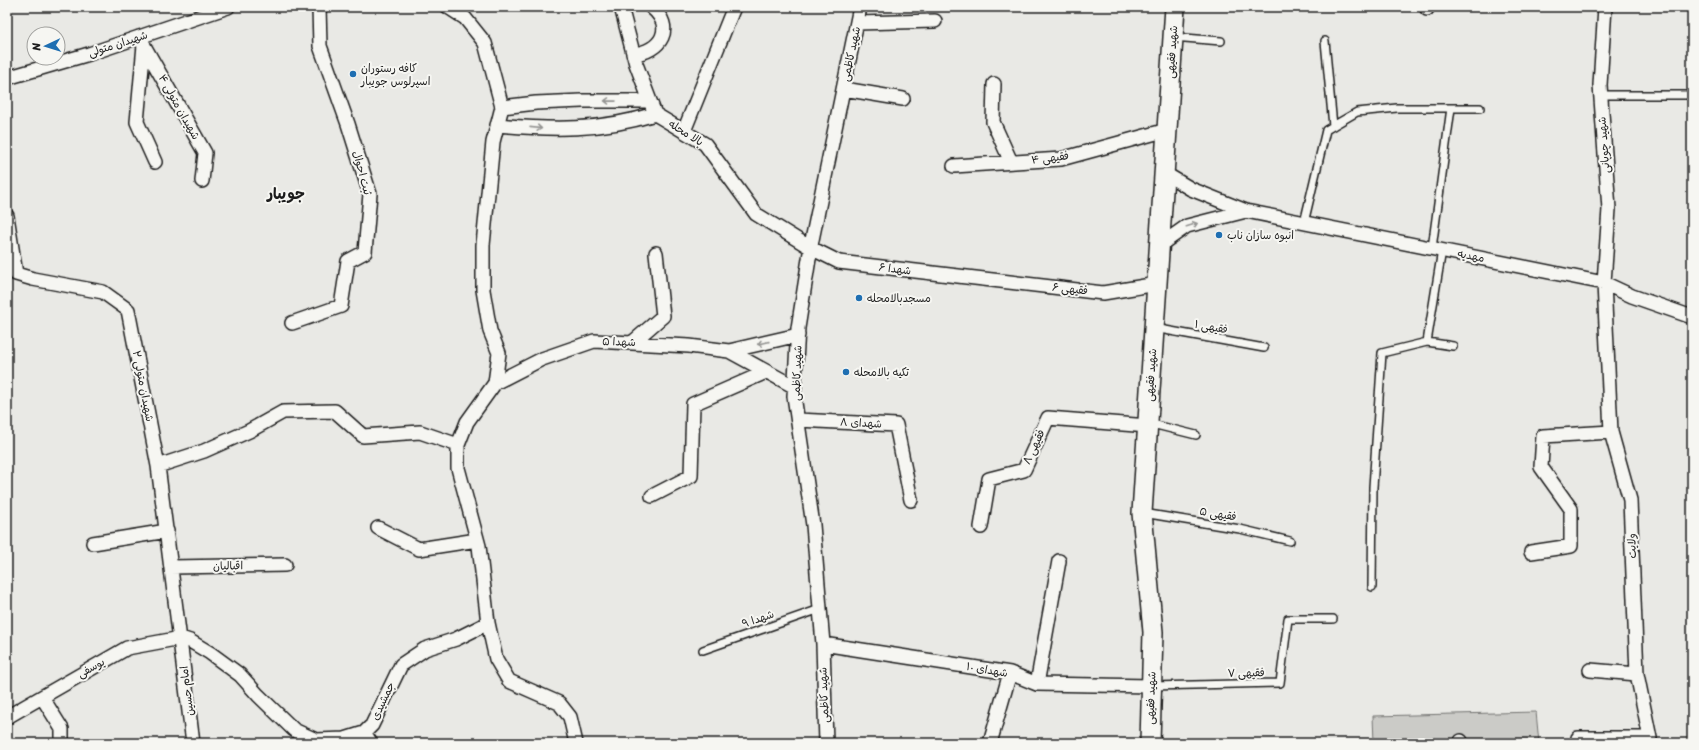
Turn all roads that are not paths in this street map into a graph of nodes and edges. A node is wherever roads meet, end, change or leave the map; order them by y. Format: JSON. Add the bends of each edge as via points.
{"nodes":[{"id":1,"x":228,"y":7,"type":"edge"},
{"id":2,"x":319,"y":7,"type":"edge"},
{"id":3,"x":448,"y":7,"type":"edge"},
{"id":4,"x":651,"y":7,"type":"edge"},
{"id":5,"x":734,"y":7,"type":"edge"},
{"id":6,"x":860,"y":7,"type":"edge"},
{"id":7,"x":1175,"y":7,"type":"edge"},
{"id":8,"x":1605,"y":7,"type":"edge"},
{"id":9,"x":624,"y":8,"type":"edge"},
{"id":10,"x":935,"y":21,"type":"dead end"},
{"id":11,"x":857,"y":23,"type":"junction"},
{"id":12,"x":1173,"y":37,"type":"junction"},
{"id":13,"x":1221,"y":40,"type":"dead end"},
{"id":14,"x":142,"y":41,"type":"junction"},
{"id":15,"x":1325,"y":41,"type":"dead end"},
{"id":16,"x":633,"y":54,"type":"junction"},
{"id":17,"x":7,"y":78,"type":"edge"},
{"id":18,"x":994,"y":84,"type":"dead end"},
{"id":19,"x":844,"y":89,"type":"junction"},
{"id":20,"x":1692,"y":94,"type":"edge"},
{"id":21,"x":1601,"y":95,"type":"junction"},
{"id":22,"x":903,"y":99,"type":"dead end"},
{"id":23,"x":649,"y":101,"type":"junction"},
{"id":24,"x":502,"y":107,"type":"junction"},
{"id":25,"x":1451,"y":108,"type":"junction"},
{"id":26,"x":1480,"y":108,"type":"dead end"},
{"id":27,"x":655,"y":114,"type":"junction"},
{"id":28,"x":497,"y":125,"type":"junction"},
{"id":29,"x":1333,"y":126,"type":"junction"},
{"id":30,"x":1167,"y":130,"type":"junction"},
{"id":31,"x":684,"y":131,"type":"junction"},
{"id":32,"x":155,"y":162,"type":"dead end"},
{"id":33,"x":1011,"y":162,"type":"junction"},
{"id":34,"x":954,"y":166,"type":"dead end"},
{"id":35,"x":1164,"y":173,"type":"junction"},
{"id":36,"x":202,"y":181,"type":"dead end"},
{"id":37,"x":1246,"y":211,"type":"junction"},
{"id":38,"x":7,"y":216,"type":"edge"},
{"id":39,"x":1304,"y":223,"type":"junction"},
{"id":40,"x":1160,"y":246,"type":"junction"},
{"id":41,"x":811,"y":248,"type":"junction"},
{"id":42,"x":1437,"y":249,"type":"junction"},
{"id":43,"x":656,"y":253,"type":"dead end"},
{"id":44,"x":983,"y":279,"type":"joint"},
{"id":45,"x":1604,"y":283,"type":"junction"},
{"id":46,"x":1157,"y":284,"type":"junction"},
{"id":47,"x":1692,"y":316,"type":"edge"},
{"id":48,"x":292,"y":323,"type":"dead end"},
{"id":49,"x":1154,"y":328,"type":"junction"},
{"id":50,"x":798,"y":335,"type":"junction"},
{"id":51,"x":633,"y":342,"type":"junction"},
{"id":52,"x":1427,"y":342,"type":"junction"},
{"id":53,"x":1453,"y":346,"type":"dead end"},
{"id":54,"x":1264,"y":348,"type":"dead end"},
{"id":55,"x":728,"y":351,"type":"junction"},
{"id":56,"x":766,"y":372,"type":"junction"},
{"id":57,"x":495,"y":383,"type":"junction"},
{"id":58,"x":794,"y":387,"type":"junction"},
{"id":59,"x":798,"y":420,"type":"junction"},
{"id":60,"x":1148,"y":425,"type":"junction"},
{"id":61,"x":1611,"y":432,"type":"junction"},
{"id":62,"x":1196,"y":435,"type":"dead end"},
{"id":63,"x":458,"y":445,"type":"junction"},
{"id":64,"x":158,"y":466,"type":"junction"},
{"id":65,"x":652,"y":496,"type":"dead end"},
{"id":66,"x":911,"y":500,"type":"dead end"},
{"id":67,"x":1142,"y":513,"type":"junction"},
{"id":68,"x":982,"y":527,"type":"dead end"},
{"id":69,"x":378,"y":528,"type":"dead end"},
{"id":70,"x":167,"y":532,"type":"junction"},
{"id":71,"x":477,"y":540,"type":"junction"},
{"id":72,"x":1290,"y":541,"type":"dead end"},
{"id":73,"x":93,"y":543,"type":"dead end"},
{"id":74,"x":1531,"y":552,"type":"dead end"},
{"id":75,"x":1059,"y":560,"type":"dead end"},
{"id":76,"x":285,"y":565,"type":"dead end"},
{"id":77,"x":172,"y":567,"type":"junction"},
{"id":78,"x":1372,"y":587,"type":"dead end"},
{"id":79,"x":820,"y":609,"type":"junction"},
{"id":80,"x":1333,"y":619,"type":"dead end"},
{"id":81,"x":488,"y":623,"type":"junction"},
{"id":82,"x":181,"y":638,"type":"junction"},
{"id":83,"x":823,"y":644,"type":"junction"},
{"id":84,"x":703,"y":650,"type":"dead end"},
{"id":85,"x":1590,"y":670,"type":"dead end"},
{"id":86,"x":1010,"y":673,"type":"junction"},
{"id":87,"x":1637,"y":674,"type":"junction"},
{"id":88,"x":1037,"y":684,"type":"junction"},
{"id":89,"x":1152,"y":686,"type":"junction"},
{"id":90,"x":42,"y":696,"type":"junction"},
{"id":91,"x":7,"y":717,"type":"edge"},
{"id":92,"x":367,"y":738,"type":"edge"},
{"id":93,"x":1578,"y":738,"type":"dead end"},
{"id":94,"x":62,"y":743,"type":"edge"},
{"id":95,"x":193,"y":743,"type":"edge"},
{"id":96,"x":576,"y":743,"type":"edge"},
{"id":97,"x":826,"y":743,"type":"edge"},
{"id":98,"x":990,"y":743,"type":"edge"},
{"id":99,"x":1150,"y":743,"type":"edge"}],
"edges":[{"from":1,"to":14,"type":"street","name":"شهیدان متولی"},
{"from":2,"to":48,"type":"street","name":"ثبت احوال","via":[[320,46],[370,194],[365,252],[348,261],[341,306]]},
{"from":3,"to":24,"type":"street","via":[[465,18],[485,43]]},
{"from":4,"to":16,"type":"street","via":[[662,22],[662,38],[647,51]]},
{"from":5,"to":31,"type":"street"},
{"from":6,"to":11,"type":"street","name":"شهید کاظمی"},
{"from":7,"to":12,"type":"main road","name":"شهید فقیهی"},
{"from":8,"to":21,"type":"street","name":"شهید چوپانی"},
{"from":9,"to":16,"type":"street"},
{"from":10,"to":11,"type":"street"},
{"from":11,"to":19,"type":"street","name":"شهید کاظمی"},
{"from":12,"to":13,"type":"lane"},
{"from":12,"to":30,"type":"main road","name":"شهید فقیهی"},
{"from":14,"to":17,"type":"street","name":"شهیدان متولی"},
{"from":14,"to":32,"type":"street","via":[[137,122]]},
{"from":14,"to":36,"type":"street","name":"شهیدان متولی ۴","via":[[205,153]]},
{"from":15,"to":29,"type":"lane"},
{"from":16,"to":23,"type":"street"},
{"from":18,"to":33,"type":"street","via":[[993,122]]},
{"from":19,"to":22,"type":"street"},
{"from":19,"to":41,"type":"street","name":"شهید کاظمی"},
{"from":20,"to":21,"type":"lane"},
{"from":21,"to":45,"type":"street","name":"شهید چوپانی","via":[[1608,209]]},
{"from":23,"to":24,"type":"street","one_way":true,"via":[[582,101]]},
{"from":23,"to":27,"type":"street"},
{"from":24,"to":28,"type":"street"},
{"from":25,"to":26,"type":"lane"},
{"from":25,"to":29,"type":"lane","via":[[1397,108],[1357,112]]},
{"from":25,"to":42,"type":"lane"},
{"from":28,"to":27,"type":"street","one_way":true,"via":[[545,129],[602,127]]},
{"from":27,"to":31,"type":"street","name":"بالا محله"},
{"from":28,"to":57,"type":"street","via":[[493,142],[483,245],[483,290],[490,331],[499,353]]},
{"from":29,"to":39,"type":"lane","via":[[1326,130]]},
{"from":30,"to":33,"type":"street","name":"فقیهی ۴","via":[[1061,159]]},
{"from":30,"to":35,"type":"main road","name":"شهید فقیهی"},
{"from":31,"to":41,"type":"street","name":"بالا محله","via":[[705,144],[756,214]]},
{"from":33,"to":34,"type":"street","name":"فقیهی ۴"},
{"from":35,"to":37,"type":"street","name":"مهدیه","via":[[1191,189]]},
{"from":35,"to":40,"type":"main road","name":"شهید فقیهی"},
{"from":37,"to":39,"type":"street","name":"مهدیه"},
{"from":40,"to":37,"type":"street","one_way":true,"via":[[1187,226]]},
{"from":38,"to":64,"type":"street","name":"شهیدان متولی ۲","via":[[16,274],[103,292],[128,310]]},
{"from":39,"to":42,"type":"street","name":"مهدیه"},
{"from":40,"to":46,"type":"main road","name":"شهید فقیهی"},
{"from":41,"to":44,"type":"street","name":"شهدا ۶","via":[[839,262]]},
{"from":41,"to":50,"type":"street","name":"شهید کاظمی"},
{"from":42,"to":45,"type":"street","name":"مهدیه"},
{"from":42,"to":52,"type":"lane"},
{"from":43,"to":51,"type":"street","via":[[663,316]]},
{"from":44,"to":46,"type":"street","name":"فقیهی ۶","via":[[1103,293]]},
{"from":45,"to":47,"type":"street","name":"مهدیه","via":[[1632,296]]},
{"from":45,"to":61,"type":"street","name":"ولایت"},
{"from":46,"to":49,"type":"main road","name":"شهید فقیهی"},
{"from":49,"to":54,"type":"lane","name":"فقیهی ۱"},
{"from":49,"to":60,"type":"main road","name":"شهید فقیهی"},
{"from":50,"to":55,"type":"street","name":"شهدا ۵","one_way":true},
{"from":50,"to":58,"type":"street","name":"شهید کاظمی"},
{"from":51,"to":55,"type":"street","name":"شهدا ۵"},
{"from":51,"to":57,"type":"street","name":"شهدا ۵","via":[[594,341],[542,359]]},
{"from":52,"to":53,"type":"lane"},
{"from":52,"to":78,"type":"lane","via":[[1382,352],[1372,486]]},
{"from":55,"to":56,"type":"street","name":"شهدا ۵"},
{"from":56,"to":58,"type":"street","name":"شهدا ۵"},
{"from":56,"to":65,"type":"street","via":[[693,404],[692,476]]},
{"from":57,"to":63,"type":"street","via":[[467,422]]},
{"from":58,"to":59,"type":"street","name":"شهید کاظمی"},
{"from":59,"to":66,"type":"street","name":"شهدای ۸","via":[[896,425]]},
{"from":59,"to":79,"type":"street","name":"شهید کاظمی","via":[[813,525]]},
{"from":60,"to":62,"type":"lane"},
{"from":60,"to":67,"type":"main road","name":"شهید فقیهی"},
{"from":60,"to":68,"type":"street","name":"فقیهی ۸","via":[[1048,418],[1024,470],[989,479]]},
{"from":61,"to":74,"type":"street","via":[[1543,436],[1542,467],[1571,509],[1571,546]]},
{"from":61,"to":87,"type":"street","name":"ولایت","via":[[1630,500]]},
{"from":63,"to":64,"type":"street","via":[[420,432],[363,436],[335,411],[282,412],[249,431],[204,451]]},
{"from":63,"to":71,"type":"street","via":[[458,468]]},
{"from":64,"to":70,"type":"street","name":"شهیدان متولی ۲"},
{"from":67,"to":72,"type":"lane","name":"فقیهی ۵","via":[[1240,529]]},
{"from":67,"to":89,"type":"main road","name":"شهید فقیهی","via":[[1153,632]]},
{"from":69,"to":71,"type":"street","via":[[419,549]]},
{"from":70,"to":73,"type":"street"},
{"from":70,"to":77,"type":"street","name":"شهیدان متولی ۲"},
{"from":71,"to":81,"type":"street"},
{"from":75,"to":88,"type":"street"},
{"from":76,"to":77,"type":"street","name":"اقبالیان"},
{"from":77,"to":82,"type":"street","name":"شهیدان متولی ۲"},
{"from":79,"to":83,"type":"street","name":"شهید کاظمی"},
{"from":79,"to":84,"type":"lane","name":"شهدا ۹"},
{"from":80,"to":89,"type":"lane","name":"فقیهی ۷","via":[[1288,619],[1280,683]]},
{"from":81,"to":92,"type":"street","name":"جمشیدی","via":[[456,639],[425,648],[401,665]]},
{"from":81,"to":96,"type":"street","via":[[496,658],[509,681],[559,703],[570,717]]},
{"from":82,"to":90,"type":"street","name":"یوسفی","via":[[127,648]]},
{"from":82,"to":92,"type":"street","name":"جمشیدی","via":[[210,652],[240,675],[294,730],[316,740]]},
{"from":82,"to":95,"type":"street","name":"امام حسین"},
{"from":83,"to":86,"type":"street","name":"شهدای ۱۰"},
{"from":83,"to":97,"type":"street","name":"شهید کاظمی"},
{"from":85,"to":87,"type":"street"},
{"from":86,"to":88,"type":"street","name":"شهدای ۱۰"},
{"from":86,"to":98,"type":"street"},
{"from":87,"to":93,"type":"street","name":"ولایت","via":[[1650,738]]},
{"from":88,"to":89,"type":"street","name":"شهدای ۱۰"},
{"from":89,"to":99,"type":"main road","name":"شهید فقیهی"},
{"from":90,"to":91,"type":"street","name":"یوسفی"},
{"from":90,"to":94,"type":"street","via":[[62,729]]}]}
